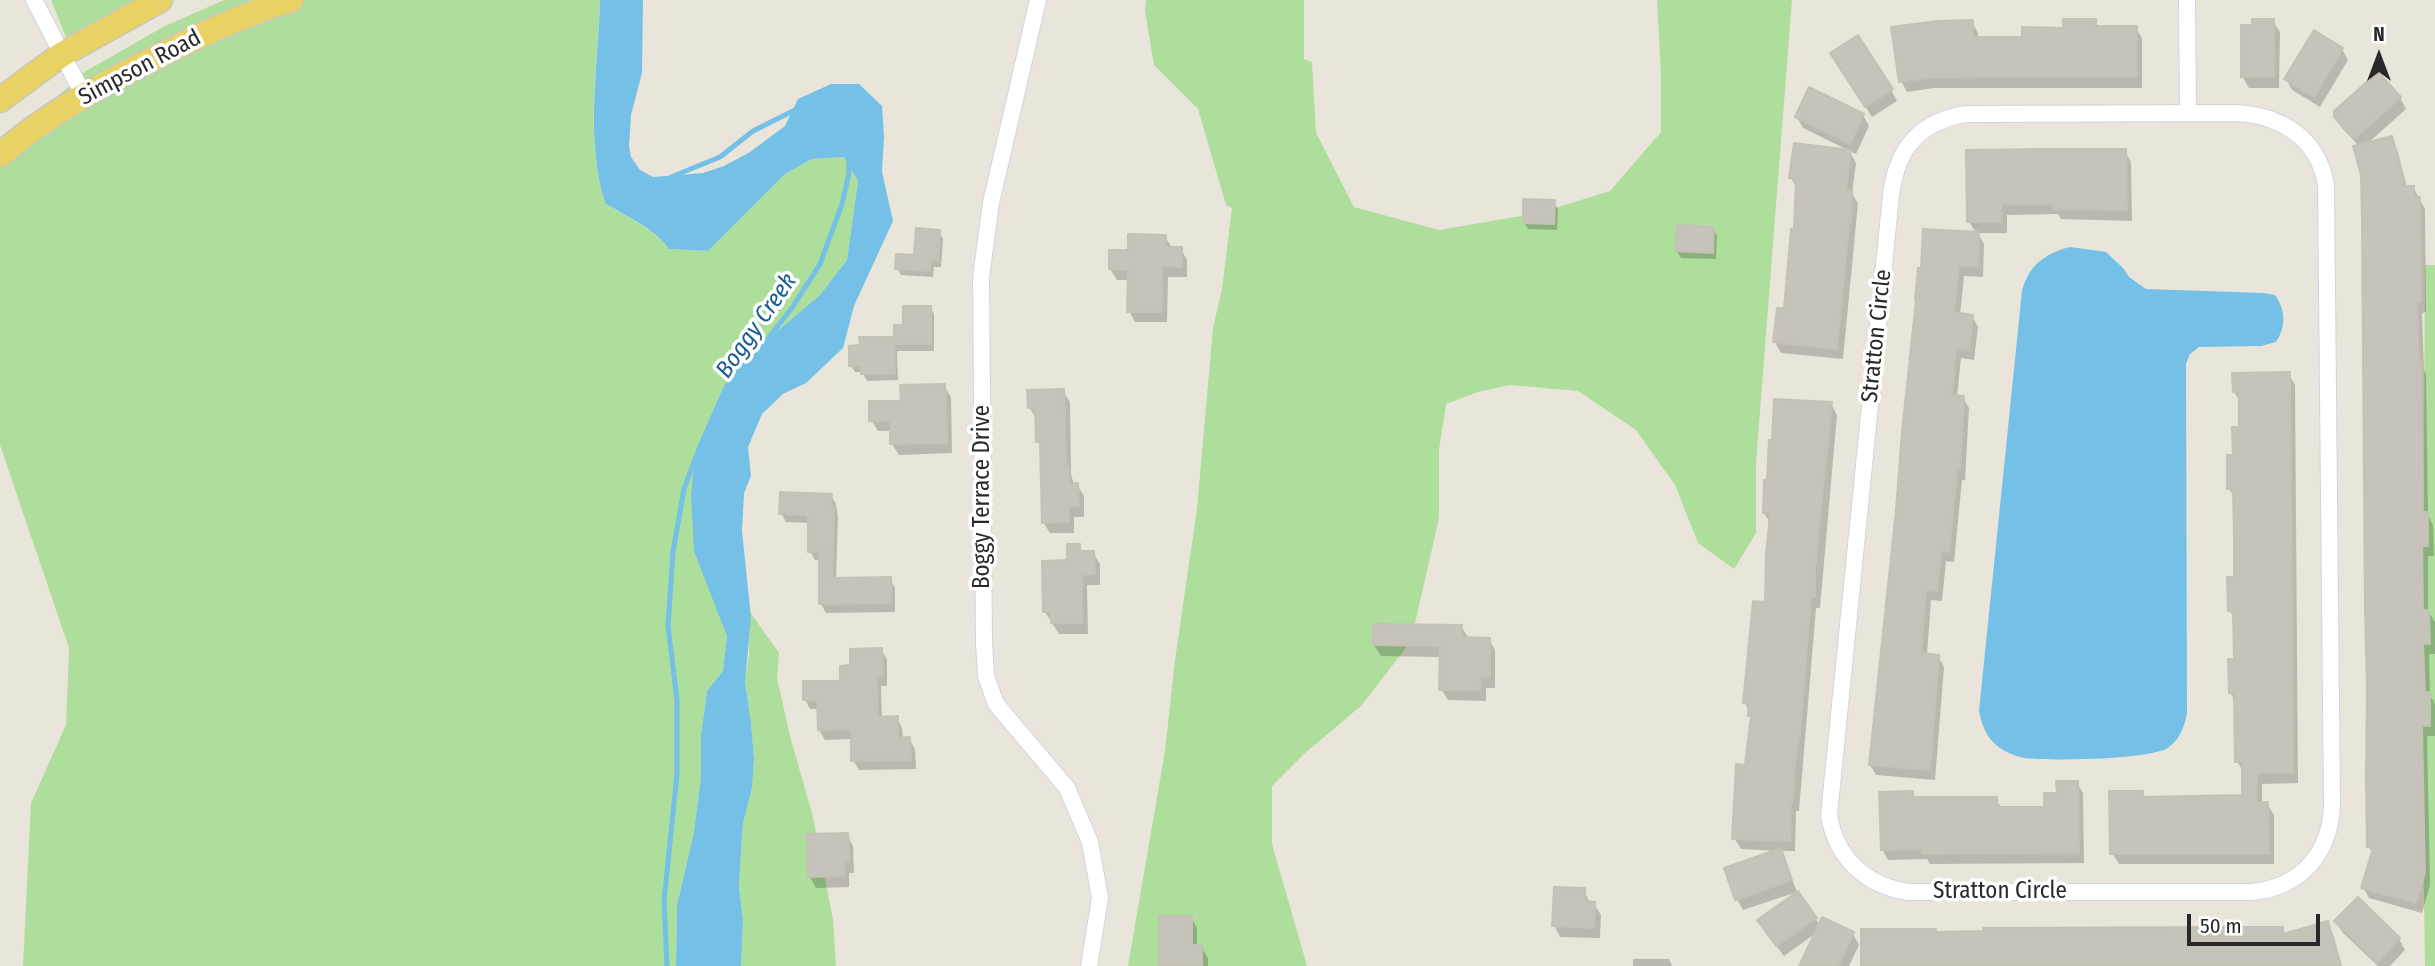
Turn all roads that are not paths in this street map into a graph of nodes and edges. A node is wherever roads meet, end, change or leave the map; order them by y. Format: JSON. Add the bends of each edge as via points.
{"nodes":[{"id":1,"x":34,"y":0,"type":"edge"},
{"id":2,"x":160,"y":0,"type":"edge"},
{"id":3,"x":290,"y":0,"type":"edge"},
{"id":4,"x":1038,"y":0,"type":"edge"},
{"id":5,"x":2187,"y":0,"type":"edge"},
{"id":6,"x":61,"y":55,"type":"junction"},
{"id":7,"x":84,"y":96,"type":"junction"},
{"id":8,"x":0,"y":100,"type":"edge"},
{"id":9,"x":2188,"y":113,"type":"junction"},
{"id":10,"x":0,"y":155,"type":"edge"},
{"id":11,"x":1089,"y":966,"type":"edge"}],
"edges":[{"from":1,"to":6,"type":"street"},
{"from":2,"to":6,"type":"main road","name":"Simpson Road"},
{"from":3,"to":7,"type":"main road","name":"Simpson Road","via":[[219,26]]},
{"from":4,"to":11,"type":"street","name":"Boggy Terrace Drive","via":[[990,203],[981,277],[984,643],[986,676],[996,704],[1067,788],[1090,842],[1100,898]]},
{"from":5,"to":9,"type":"street"},
{"from":6,"to":7,"type":"street"},
{"from":6,"to":8,"type":"main road","name":"Simpson Road"},
{"from":7,"to":10,"type":"main road","name":"Simpson Road"},
{"from":9,"to":9,"type":"street","name":"Stratton Circle","via":[[1947,117],[1910,143],[1898,164],[1891,195],[1829,814],[1846,858],[1885,887],[1909,892],[2263,891],[2303,872],[2327,837],[2332,805],[2325,174],[2302,137],[2274,120],[2252,114]]}]}
